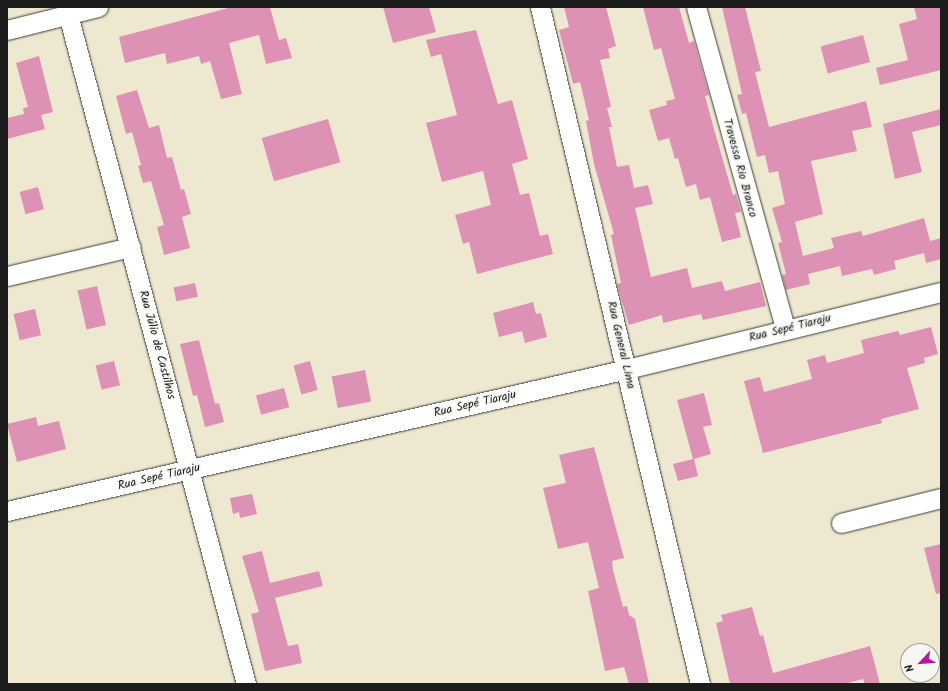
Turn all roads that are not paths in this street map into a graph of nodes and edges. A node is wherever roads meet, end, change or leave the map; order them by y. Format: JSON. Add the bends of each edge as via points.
{"nodes":[{"id":1,"x":98,"y":7,"type":"edge"},
{"id":2,"x":540,"y":7,"type":"edge"},
{"id":3,"x":696,"y":7,"type":"edge"},
{"id":4,"x":67,"y":11,"type":"edge"},
{"id":5,"x":7,"y":30,"type":"edge"},
{"id":6,"x":131,"y":247,"type":"junction"},
{"id":7,"x":7,"y":276,"type":"edge"},
{"id":8,"x":941,"y":292,"type":"edge"},
{"id":9,"x":785,"y":329,"type":"junction"},
{"id":10,"x":627,"y":369,"type":"junction"},
{"id":11,"x":191,"y":469,"type":"junction"},
{"id":12,"x":941,"y":498,"type":"edge"},
{"id":13,"x":7,"y":511,"type":"edge"},
{"id":14,"x":842,"y":523,"type":"dead end"},
{"id":15,"x":246,"y":684,"type":"edge"},
{"id":16,"x":700,"y":684,"type":"edge"}],
"edges":[{"from":1,"to":4,"type":"street"},
{"from":2,"to":10,"type":"street","name":"Rua General Lima"},
{"from":3,"to":9,"type":"street","name":"Travessa Rio Branco"},
{"from":4,"to":5,"type":"street"},
{"from":4,"to":6,"type":"street","name":"Rua Júlio de Castilhos"},
{"from":6,"to":7,"type":"street"},
{"from":6,"to":11,"type":"street","name":"Rua Júlio de Castilhos"},
{"from":8,"to":9,"type":"street","name":"Rua Sepé Tiaraju"},
{"from":9,"to":10,"type":"street","name":"Rua Sepé Tiaraju"},
{"from":10,"to":11,"type":"street","name":"Rua Sepé Tiaraju"},
{"from":10,"to":16,"type":"street","name":"Rua General Lima"},
{"from":11,"to":13,"type":"street","name":"Rua Sepé Tiaraju"},
{"from":11,"to":15,"type":"street","name":"Rua Júlio de Castilhos"},
{"from":12,"to":14,"type":"street"}]}
